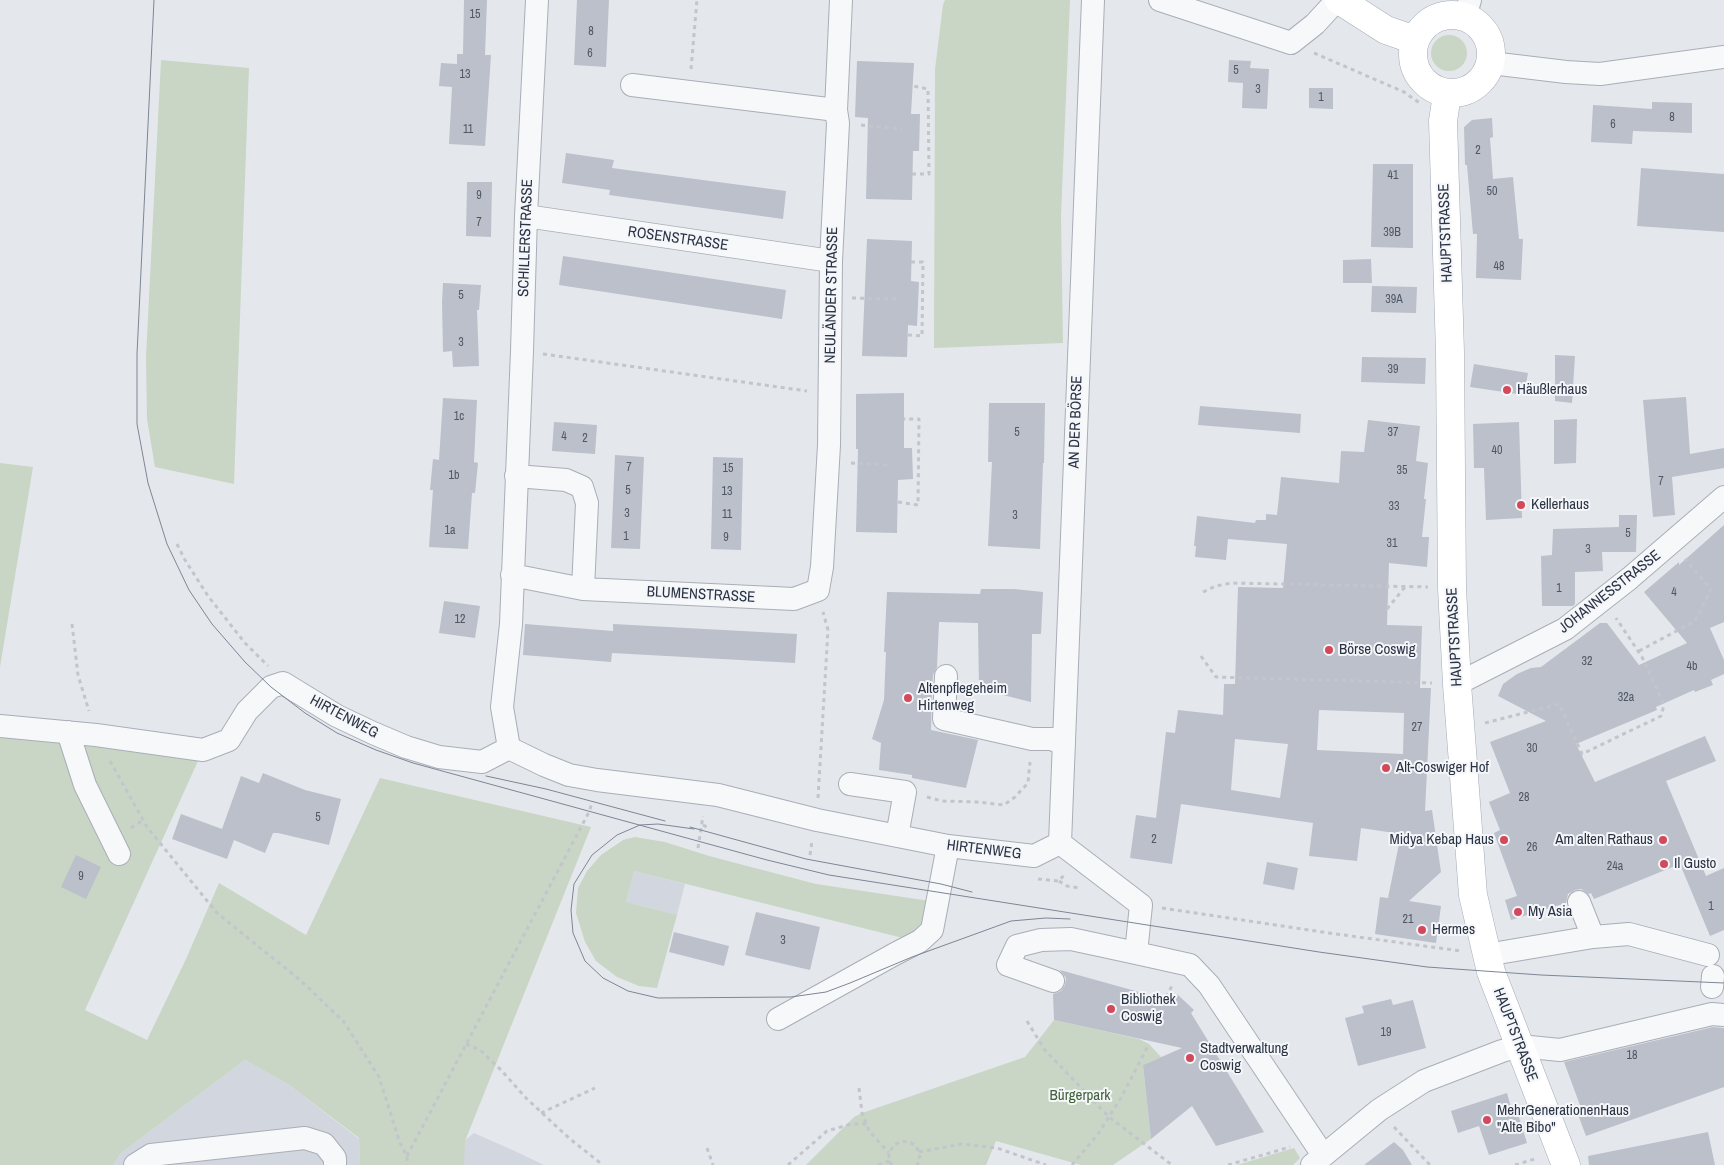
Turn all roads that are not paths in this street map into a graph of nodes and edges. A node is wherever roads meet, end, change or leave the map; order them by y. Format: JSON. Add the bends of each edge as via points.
{"nodes":[{"id":1,"x":537,"y":0,"type":"edge"},
{"id":2,"x":841,"y":0,"type":"edge"},
{"id":3,"x":1092,"y":0,"type":"edge"},
{"id":4,"x":1160,"y":0,"type":"edge"},
{"id":5,"x":1338,"y":0,"type":"edge"},
{"id":6,"x":1468,"y":8,"type":"edge"},
{"id":7,"x":1415,"y":40,"type":"junction"},
{"id":8,"x":1724,"y":57,"type":"edge"},
{"id":9,"x":1490,"y":63,"type":"junction"},
{"id":10,"x":632,"y":85,"type":"dead end"},
{"id":11,"x":1446,"y":94,"type":"junction"},
{"id":12,"x":837,"y":116,"type":"junction"},
{"id":13,"x":526,"y":216,"type":"junction"},
{"id":14,"x":831,"y":260,"type":"junction"},
{"id":15,"x":516,"y":476,"type":"junction"},
{"id":16,"x":1724,"y":497,"type":"edge"},
{"id":17,"x":512,"y":575,"type":"junction"},
{"id":18,"x":583,"y":589,"type":"junction"},
{"id":19,"x":818,"y":590,"type":"joint"},
{"id":20,"x":946,"y":676,"type":"dead end"},
{"id":21,"x":1457,"y":684,"type":"junction"},
{"id":22,"x":0,"y":726,"type":"edge"},
{"id":23,"x":68,"y":732,"type":"junction"},
{"id":24,"x":1064,"y":745,"type":"junction"},
{"id":25,"x":509,"y":748,"type":"junction"},
{"id":26,"x":850,"y":784,"type":"dead end"},
{"id":27,"x":897,"y":836,"type":"junction"},
{"id":28,"x":1060,"y":843,"type":"junction"},
{"id":29,"x":948,"y":846,"type":"junction"},
{"id":30,"x":119,"y":854,"type":"dead end"},
{"id":31,"x":1579,"y":902,"type":"dead end"},
{"id":32,"x":1593,"y":937,"type":"junction"},
{"id":33,"x":1136,"y":953,"type":"junction"},
{"id":34,"x":1486,"y":955,"type":"junction"},
{"id":35,"x":1711,"y":973,"type":"dead end"},
{"id":36,"x":1053,"y":981,"type":"dead end"},
{"id":37,"x":1724,"y":1015,"type":"edge"},
{"id":38,"x":778,"y":1019,"type":"dead end"},
{"id":39,"x":1520,"y":1046,"type":"junction"},
{"id":40,"x":1316,"y":1153,"type":"edge"},
{"id":41,"x":136,"y":1165,"type":"edge"},
{"id":42,"x":335,"y":1165,"type":"edge"},
{"id":43,"x":1566,"y":1165,"type":"edge"}],
"edges":[{"from":1,"to":13,"type":"street","name":"SCHILLERSTRASSE"},
{"from":2,"to":12,"type":"street","name":"NEULÄNDER STRASSE"},
{"from":3,"to":24,"type":"street","name":"AN DER BÖRSE"},
{"from":4,"to":5,"type":"street","via":[[1291,43]]},
{"from":5,"to":7,"type":"main road","via":[[1386,30]]},
{"from":6,"to":7,"type":"main road","via":[[1430,21]]},
{"from":6,"to":9,"type":"main road","via":[[1486,35],[1492,51]]},
{"from":7,"to":11,"type":"main road","via":[[1413,63],[1418,74],[1425,84]]},
{"from":8,"to":9,"type":"street","via":[[1600,74]]},
{"from":9,"to":11,"type":"main road","via":[[1479,83],[1469,90]]},
{"from":10,"to":12,"type":"street"},
{"from":11,"to":21,"type":"main road","name":"HAUPTSTRASSE","via":[[1443,121],[1450,353],[1452,588]]},
{"from":12,"to":14,"type":"street","name":"NEULÄNDER STRASSE"},
{"from":13,"to":14,"type":"street","name":"ROSENSTRASSE"},
{"from":13,"to":15,"type":"street","name":"SCHILLERSTRASSE"},
{"from":14,"to":19,"type":"street","name":"NEULÄNDER STRASSE","via":[[828,462]]},
{"from":15,"to":17,"type":"street","name":"SCHILLERSTRASSE"},
{"from":15,"to":18,"type":"street","via":[[566,480],[582,487],[587,503]]},
{"from":16,"to":21,"type":"street","name":"JOHANNESSTRASSE","via":[[1671,544],[1565,628]]},
{"from":17,"to":18,"type":"street","name":"BLUMENSTRASSE"},
{"from":17,"to":25,"type":"street","via":[[511,624],[502,707]]},
{"from":18,"to":19,"type":"street","name":"BLUMENSTRASSE","via":[[794,599]]},
{"from":20,"to":24,"type":"street","via":[[944,719],[1032,739],[1052,738]]},
{"from":21,"to":34,"type":"main road","name":"HAUPTSTRASSE","via":[[1473,895]]},
{"from":22,"to":23,"type":"street"},
{"from":23,"to":25,"type":"street","name":"HIRTENWEG","via":[[203,750],[229,740],[247,711],[271,687],[283,684],[337,716],[406,747],[482,762]]},
{"from":23,"to":30,"type":"street","via":[[85,785]]},
{"from":24,"to":28,"type":"street","name":"AN DER BÖRSE"},
{"from":25,"to":27,"type":"street","name":"HIRTENWEG","via":[[569,775],[718,795]]},
{"from":26,"to":27,"type":"street","via":[[905,792]]},
{"from":27,"to":29,"type":"street","name":"HIRTENWEG"},
{"from":28,"to":29,"type":"street","name":"HIRTENWEG","via":[[1034,856]]},
{"from":28,"to":33,"type":"street","via":[[1141,905]]},
{"from":29,"to":38,"type":"street","via":[[932,930],[920,941]]},
{"from":31,"to":32,"type":"street"},
{"from":32,"to":34,"type":"street"},
{"from":32,"to":35,"type":"street","via":[[1629,934]]},
{"from":33,"to":36,"type":"street","via":[[1071,939],[1041,940],[1017,946],[1008,965]]},
{"from":33,"to":40,"type":"street","via":[[1190,965],[1208,985]]},
{"from":34,"to":39,"type":"main road","name":"HAUPTSTRASSE"},
{"from":37,"to":39,"type":"street","via":[[1712,1014],[1560,1050]]},
{"from":39,"to":40,"type":"street","via":[[1424,1081]]},
{"from":39,"to":43,"type":"main road","name":"HAUPTSTRASSE"},
{"from":41,"to":42,"type":"street","via":[[151,1155],[305,1138],[324,1144],[335,1158]]}]}
